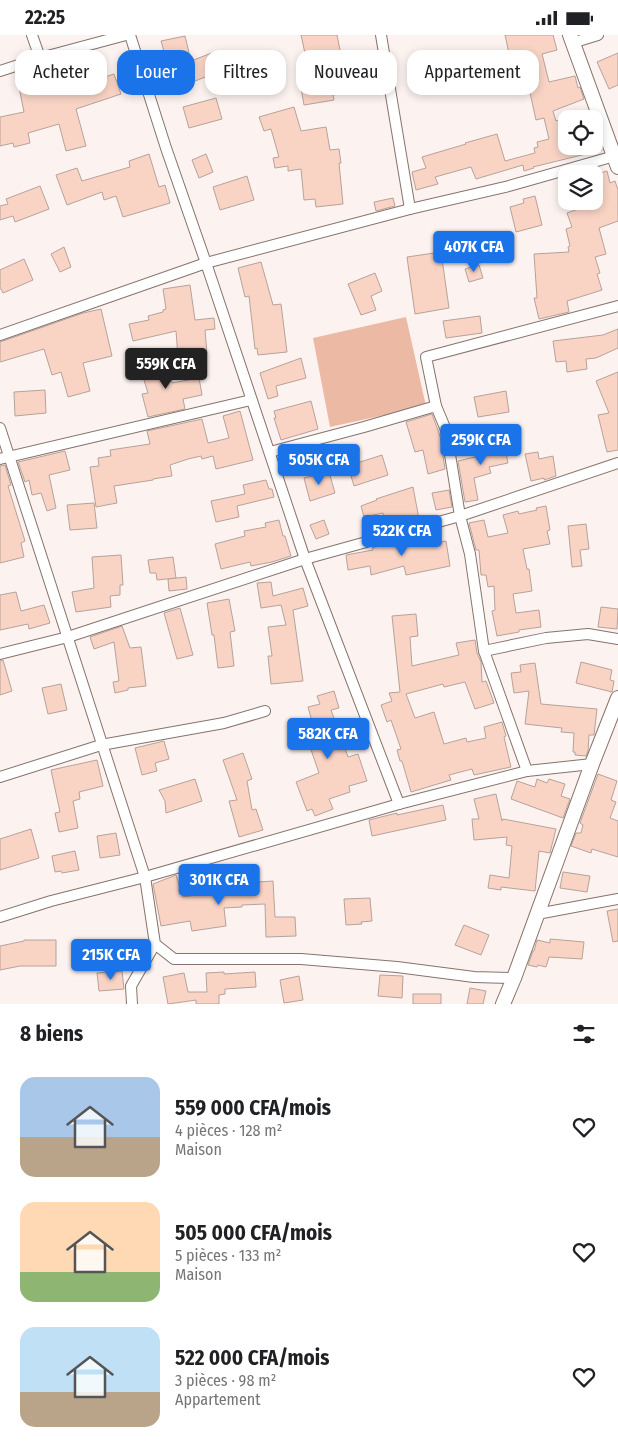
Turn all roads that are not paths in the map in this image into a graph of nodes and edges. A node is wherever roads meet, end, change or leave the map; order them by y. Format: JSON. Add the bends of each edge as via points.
{"nodes":[{"id":1,"x":32,"y":35,"type":"edge"},
{"id":2,"x":126,"y":35,"type":"edge"},
{"id":3,"x":130,"y":35,"type":"edge"},
{"id":4,"x":381,"y":35,"type":"edge"},
{"id":5,"x":598,"y":35,"type":"edge"},
{"id":6,"x":571,"y":39,"type":"edge"},
{"id":7,"x":37,"y":50,"type":"edge"},
{"id":8,"x":70,"y":50,"type":"edge"},
{"id":9,"x":15,"y":66,"type":"edge"},
{"id":10,"x":0,"y":71,"type":"edge"},
{"id":11,"x":617,"y":159,"type":"edge"},
{"id":12,"x":410,"y":209,"type":"junction"},
{"id":13,"x":206,"y":263,"type":"junction"},
{"id":14,"x":618,"y":306,"type":"edge"},
{"id":15,"x":0,"y":335,"type":"edge"},
{"id":16,"x":251,"y":400,"type":"junction"},
{"id":17,"x":436,"y":406,"type":"junction"},
{"id":18,"x":0,"y":428,"type":"edge"},
{"id":19,"x":270,"y":452,"type":"junction"},
{"id":20,"x":5,"y":458,"type":"edge"},
{"id":21,"x":618,"y":463,"type":"edge"},
{"id":22,"x":460,"y":516,"type":"junction"},
{"id":23,"x":304,"y":559,"type":"junction"},
{"id":24,"x":68,"y":637,"type":"junction"},
{"id":25,"x":618,"y":639,"type":"edge"},
{"id":26,"x":484,"y":651,"type":"junction"},
{"id":27,"x":0,"y":654,"type":"edge"},
{"id":28,"x":618,"y":698,"type":"edge"},
{"id":29,"x":265,"y":711,"type":"dead end"},
{"id":30,"x":101,"y":745,"type":"junction"},
{"id":31,"x":592,"y":764,"type":"junction"},
{"id":32,"x":527,"y":771,"type":"junction"},
{"id":33,"x":0,"y":777,"type":"edge"},
{"id":34,"x":399,"y":803,"type":"junction"},
{"id":35,"x":145,"y":877,"type":"junction"},
{"id":36,"x":618,"y":899,"type":"edge"},
{"id":37,"x":537,"y":914,"type":"junction"},
{"id":38,"x":0,"y":917,"type":"edge"},
{"id":39,"x":154,"y":944,"type":"junction"},
{"id":40,"x":514,"y":978,"type":"junction"},
{"id":41,"x":132,"y":1004,"type":"edge"},
{"id":42,"x":503,"y":1004,"type":"edge"}],
"edges":[{"from":1,"to":7,"type":"street"},
{"from":2,"to":8,"type":"street"},
{"from":3,"to":13,"type":"street"},
{"from":4,"to":12,"type":"street"},
{"from":5,"to":6,"type":"street"},
{"from":6,"to":11,"type":"main road"},
{"from":9,"to":10,"type":"street"},
{"from":11,"to":12,"type":"street"},
{"from":12,"to":13,"type":"street"},
{"from":13,"to":15,"type":"street"},
{"from":13,"to":16,"type":"street"},
{"from":14,"to":17,"type":"street","via":[[426,357]]},
{"from":16,"to":19,"type":"street"},
{"from":16,"to":20,"type":"street"},
{"from":17,"to":19,"type":"street"},
{"from":17,"to":22,"type":"street","via":[[446,430]]},
{"from":18,"to":20,"type":"street"},
{"from":19,"to":23,"type":"street"},
{"from":20,"to":24,"type":"street"},
{"from":21,"to":22,"type":"street"},
{"from":22,"to":23,"type":"street"},
{"from":22,"to":26,"type":"street","via":[[470,554]]},
{"from":23,"to":24,"type":"street"},
{"from":23,"to":34,"type":"street"},
{"from":24,"to":27,"type":"street"},
{"from":24,"to":30,"type":"street"},
{"from":25,"to":26,"type":"street","via":[[588,634],[546,638]]},
{"from":26,"to":32,"type":"street"},
{"from":28,"to":31,"type":"main road"},
{"from":29,"to":30,"type":"street","via":[[224,723]]},
{"from":30,"to":33,"type":"street"},
{"from":30,"to":35,"type":"street"},
{"from":31,"to":32,"type":"street"},
{"from":31,"to":37,"type":"main road"},
{"from":32,"to":34,"type":"street"},
{"from":34,"to":35,"type":"street"},
{"from":35,"to":38,"type":"street"},
{"from":35,"to":39,"type":"street"},
{"from":36,"to":37,"type":"street"},
{"from":37,"to":40,"type":"main road"},
{"from":39,"to":40,"type":"street","via":[[174,959],[301,959],[474,977]]},
{"from":39,"to":41,"type":"street","via":[[131,986]]},
{"from":40,"to":42,"type":"main road"}]}
